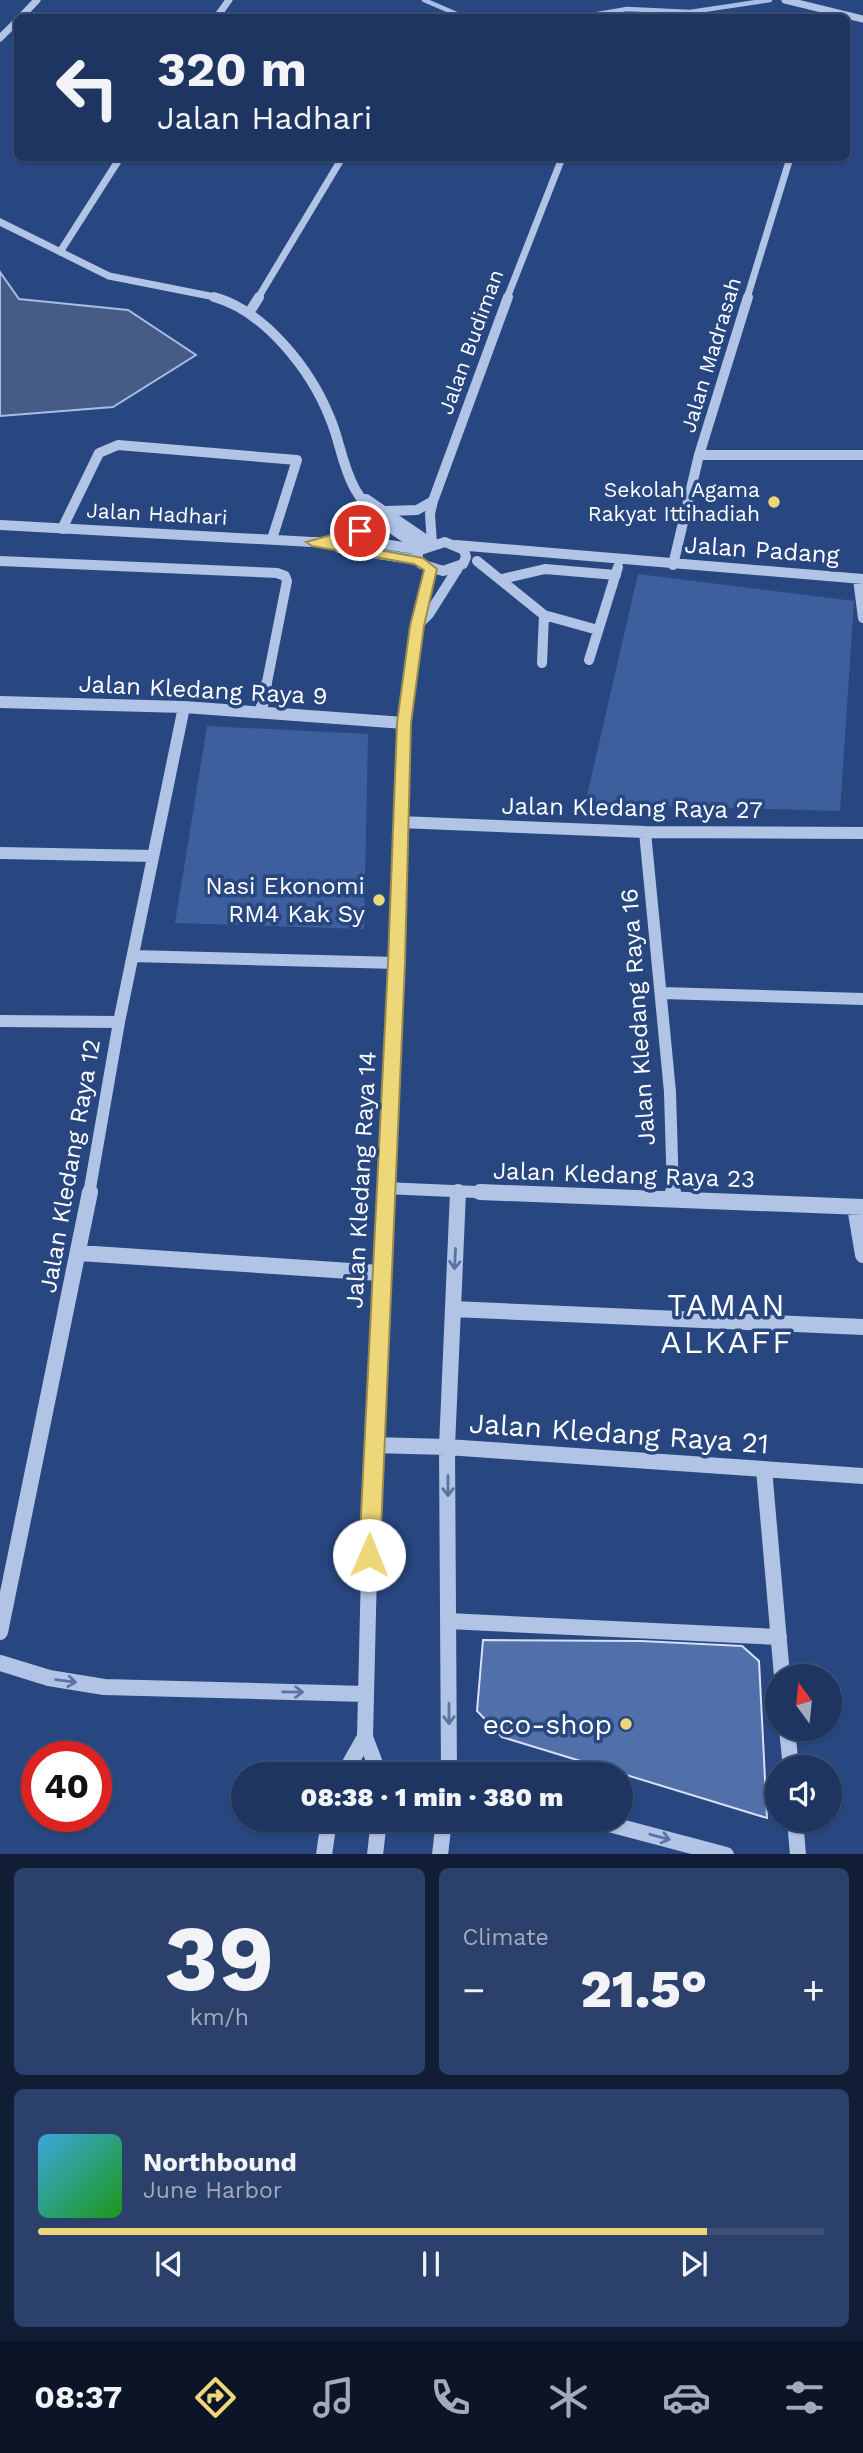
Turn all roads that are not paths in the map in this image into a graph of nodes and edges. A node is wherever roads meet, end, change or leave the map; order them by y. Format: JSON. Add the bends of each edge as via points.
{"nodes":[{"id":1,"x":37,"y":0,"type":"edge"},
{"id":2,"x":785,"y":0,"type":"edge"},
{"id":3,"x":818,"y":8,"type":"junction"},
{"id":4,"x":24,"y":14,"type":"edge"},
{"id":5,"x":825,"y":14,"type":"edge"},
{"id":6,"x":835,"y":14,"type":"edge"},
{"id":7,"x":14,"y":24,"type":"edge"},
{"id":8,"x":0,"y":38,"type":"edge"},
{"id":9,"x":118,"y":161,"type":"edge"},
{"id":10,"x":340,"y":161,"type":"edge"},
{"id":11,"x":561,"y":161,"type":"edge"},
{"id":12,"x":789,"y":161,"type":"edge"},
{"id":13,"x":0,"y":222,"type":"edge"},
{"id":14,"x":60,"y":252,"type":"junction"},
{"id":15,"x":249,"y":313,"type":"junction"},
{"id":16,"x":699,"y":455,"type":"junction"},
{"id":17,"x":863,"y":455,"type":"edge"},
{"id":18,"x":433,"y":501,"type":"junction"},
{"id":19,"x":379,"y":513,"type":"junction"},
{"id":20,"x":0,"y":525,"type":"edge"},
{"id":21,"x":62,"y":529,"type":"junction"},
{"id":22,"x":272,"y":539,"type":"junction"},
{"id":23,"x":312,"y":542,"type":"junction"},
{"id":24,"x":330,"y":542,"type":"junction"},
{"id":25,"x":456,"y":545,"type":"junction"},
{"id":26,"x":423,"y":550,"type":"junction"},
{"id":27,"x":573,"y":556,"type":"junction"},
{"id":28,"x":620,"y":560,"type":"junction"},
{"id":29,"x":0,"y":561,"type":"edge"},
{"id":30,"x":477,"y":561,"type":"junction"},
{"id":31,"x":461,"y":565,"type":"junction"},
{"id":32,"x":673,"y":565,"type":"junction"},
{"id":33,"x":431,"y":569,"type":"junction"},
{"id":34,"x":616,"y":575,"type":"junction"},
{"id":35,"x":502,"y":579,"type":"junction"},
{"id":36,"x":861,"y":579,"type":"edge"},
{"id":37,"x":544,"y":615,"type":"junction"},
{"id":38,"x":863,"y":618,"type":"edge"},
{"id":39,"x":417,"y":626,"type":"junction"},
{"id":40,"x":598,"y":630,"type":"junction"},
{"id":41,"x":589,"y":660,"type":"dead end"},
{"id":42,"x":542,"y":663,"type":"dead end"},
{"id":43,"x":0,"y":702,"type":"edge"},
{"id":44,"x":184,"y":707,"type":"junction"},
{"id":45,"x":261,"y":712,"type":"junction"},
{"id":46,"x":404,"y":723,"type":"junction"},
{"id":47,"x":400,"y":822,"type":"junction"},
{"id":48,"x":645,"y":832,"type":"junction"},
{"id":49,"x":863,"y":833,"type":"edge"},
{"id":50,"x":0,"y":853,"type":"edge"},
{"id":51,"x":152,"y":856,"type":"junction"},
{"id":52,"x":133,"y":956,"type":"junction"},
{"id":53,"x":397,"y":963,"type":"junction"},
{"id":54,"x":662,"y":993,"type":"junction"},
{"id":55,"x":863,"y":999,"type":"edge"},
{"id":56,"x":0,"y":1021,"type":"edge"},
{"id":57,"x":119,"y":1022,"type":"junction"},
{"id":58,"x":384,"y":1188,"type":"junction"},
{"id":59,"x":458,"y":1191,"type":"junction"},
{"id":60,"x":673,"y":1199,"type":"junction"},
{"id":61,"x":859,"y":1207,"type":"edge"},
{"id":62,"x":79,"y":1253,"type":"junction"},
{"id":63,"x":863,"y":1255,"type":"edge"},
{"id":64,"x":380,"y":1273,"type":"junction"},
{"id":65,"x":453,"y":1309,"type":"junction"},
{"id":66,"x":863,"y":1327,"type":"edge"},
{"id":67,"x":372,"y":1445,"type":"junction"},
{"id":68,"x":447,"y":1447,"type":"junction"},
{"id":69,"x":764,"y":1469,"type":"junction"},
{"id":70,"x":863,"y":1476,"type":"edge"},
{"id":71,"x":448,"y":1621,"type":"junction"},
{"id":72,"x":0,"y":1632,"type":"edge"},
{"id":73,"x":779,"y":1637,"type":"junction"},
{"id":74,"x":0,"y":1663,"type":"edge"},
{"id":75,"x":781,"y":1664,"type":"edge"},
{"id":76,"x":366,"y":1693,"type":"junction"},
{"id":77,"x":365,"y":1737,"type":"junction"},
{"id":78,"x":351,"y":1762,"type":"edge"},
{"id":79,"x":374,"y":1762,"type":"edge"},
{"id":80,"x":449,"y":1762,"type":"edge"},
{"id":81,"x":633,"y":1830,"type":"edge"},
{"id":82,"x":327,"y":1832,"type":"edge"},
{"id":83,"x":377,"y":1832,"type":"edge"},
{"id":84,"x":443,"y":1832,"type":"edge"},
{"id":85,"x":796,"y":1832,"type":"edge"},
{"id":86,"x":324,"y":1854,"type":"edge"},
{"id":87,"x":374,"y":1854,"type":"edge"},
{"id":88,"x":440,"y":1854,"type":"edge"},
{"id":89,"x":726,"y":1854,"type":"edge"},
{"id":90,"x":798,"y":1854,"type":"edge"}],
"edges":[{"from":1,"to":4,"type":"street"},
{"from":2,"to":3,"type":"street"},
{"from":3,"to":5,"type":"street"},
{"from":3,"to":6,"type":"street"},
{"from":7,"to":8,"type":"street"},
{"from":9,"to":14,"type":"street"},
{"from":10,"to":15,"type":"street"},
{"from":11,"to":18,"type":"street","name":"Jalan Budiman"},
{"from":12,"to":16,"type":"street","name":"Jalan Madrasah"},
{"from":13,"to":14,"type":"street"},
{"from":14,"to":15,"type":"street","via":[[112,277],[202,295]]},
{"from":15,"to":19,"type":"street","via":[[304,372],[329,413],[356,493]]},
{"from":16,"to":17,"type":"street"},
{"from":16,"to":32,"type":"street","name":"Jalan Madrasah"},
{"from":18,"to":19,"type":"street","via":[[417,510]]},
{"from":18,"to":26,"type":"street","name":"Jalan Budiman"},
{"from":19,"to":24,"type":"street","via":[[360,531]]},
{"from":19,"to":26,"type":"street"},
{"from":20,"to":21,"type":"street","name":"Jalan Hadhari"},
{"from":21,"to":22,"type":"street","name":"Jalan Hadhari"},
{"from":21,"to":22,"type":"street","via":[[99,453],[118,445],[297,460]]},
{"from":22,"to":23,"type":"street","name":"Jalan Hadhari"},
{"from":23,"to":24,"type":"street","name":"Jalan Hadhari"},
{"from":23,"to":26,"type":"street","name":"Jalan Hadhari"},
{"from":24,"to":26,"type":"street","name":"Jalan Hadhari"},
{"from":25,"to":26,"type":"street","name":"Jalan Padang"},
{"from":25,"to":27,"type":"street","name":"Jalan Padang"},
{"from":25,"to":31,"type":"street","via":[[466,553]]},
{"from":26,"to":33,"type":"street"},
{"from":27,"to":28,"type":"street","name":"Jalan Padang"},
{"from":27,"to":30,"type":"street","name":"Jalan Padang"},
{"from":28,"to":32,"type":"street","name":"Jalan Padang"},
{"from":28,"to":34,"type":"street"},
{"from":29,"to":45,"type":"street","via":[[285,576]]},
{"from":30,"to":31,"type":"street","name":"Jalan Padang"},
{"from":30,"to":35,"type":"street"},
{"from":31,"to":33,"type":"street","name":"Jalan Padang"},
{"from":31,"to":39,"type":"street","name":"Jalan Kledang Raya 14","via":[[444,582],[432,611]]},
{"from":32,"to":36,"type":"street","name":"Jalan Padang"},
{"from":33,"to":39,"type":"street","name":"Jalan Kledang Raya 14"},
{"from":34,"to":35,"type":"street","via":[[544,568]]},
{"from":34,"to":40,"type":"street"},
{"from":35,"to":37,"type":"street"},
{"from":36,"to":38,"type":"street"},
{"from":37,"to":40,"type":"street"},
{"from":37,"to":42,"type":"street"},
{"from":39,"to":46,"type":"street","name":"Jalan Kledang Raya 14"},
{"from":40,"to":41,"type":"street"},
{"from":43,"to":44,"type":"street","name":"Jalan Kledang Raya 9"},
{"from":44,"to":45,"type":"street","name":"Jalan Kledang Raya 9"},
{"from":44,"to":51,"type":"street","name":"Jalan Kledang Raya 12"},
{"from":45,"to":46,"type":"street","name":"Jalan Kledang Raya 9"},
{"from":46,"to":47,"type":"street","name":"Jalan Kledang Raya 14"},
{"from":47,"to":48,"type":"street","name":"Jalan Kledang Raya 27"},
{"from":47,"to":53,"type":"street","name":"Jalan Kledang Raya 14"},
{"from":48,"to":49,"type":"street","name":"Jalan Kledang Raya 27"},
{"from":48,"to":54,"type":"street","name":"Jalan Kledang Raya 16"},
{"from":50,"to":51,"type":"street"},
{"from":51,"to":52,"type":"street","name":"Jalan Kledang Raya 12"},
{"from":52,"to":53,"type":"street"},
{"from":52,"to":57,"type":"street","name":"Jalan Kledang Raya 12"},
{"from":53,"to":58,"type":"street","name":"Jalan Kledang Raya 14"},
{"from":54,"to":55,"type":"street"},
{"from":54,"to":60,"type":"street","name":"Jalan Kledang Raya 16"},
{"from":56,"to":57,"type":"street"},
{"from":57,"to":62,"type":"street","name":"Jalan Kledang Raya 12"},
{"from":58,"to":59,"type":"street","name":"Jalan Kledang Raya 23"},
{"from":58,"to":64,"type":"street","name":"Jalan Kledang Raya 14"},
{"from":59,"to":60,"type":"street","name":"Jalan Kledang Raya 23"},
{"from":59,"to":65,"type":"street","one_way":true},
{"from":60,"to":61,"type":"street","name":"Jalan Kledang Raya 23"},
{"from":61,"to":63,"type":"street"},
{"from":62,"to":64,"type":"street"},
{"from":62,"to":72,"type":"street","name":"Jalan Kledang Raya 12"},
{"from":64,"to":67,"type":"street","name":"Jalan Kledang Raya 14"},
{"from":65,"to":66,"type":"street"},
{"from":65,"to":68,"type":"street"},
{"from":67,"to":68,"type":"street","name":"Jalan Kledang Raya 21"},
{"from":67,"to":76,"type":"street","name":"Jalan Kledang Raya 14"},
{"from":68,"to":69,"type":"street","name":"Jalan Kledang Raya 21"},
{"from":68,"to":71,"type":"street","one_way":true},
{"from":69,"to":70,"type":"street","name":"Jalan Kledang Raya 21"},
{"from":69,"to":73,"type":"street"},
{"from":71,"to":73,"type":"street"},
{"from":71,"to":80,"type":"street","one_way":true},
{"from":73,"to":75,"type":"street"},
{"from":74,"to":76,"type":"street","one_way":true,"via":[[49,1678],[104,1687]]},
{"from":76,"to":77,"type":"street","name":"Jalan Kledang Raya 14"},
{"from":77,"to":78,"type":"street","name":"Jalan Kledang Raya 14"},
{"from":77,"to":79,"type":"street","name":"Jalan Kledang Raya 14"},
{"from":81,"to":89,"type":"street","one_way":true},
{"from":82,"to":86,"type":"street"},
{"from":83,"to":87,"type":"street"},
{"from":84,"to":88,"type":"street"},
{"from":85,"to":90,"type":"street"}]}
